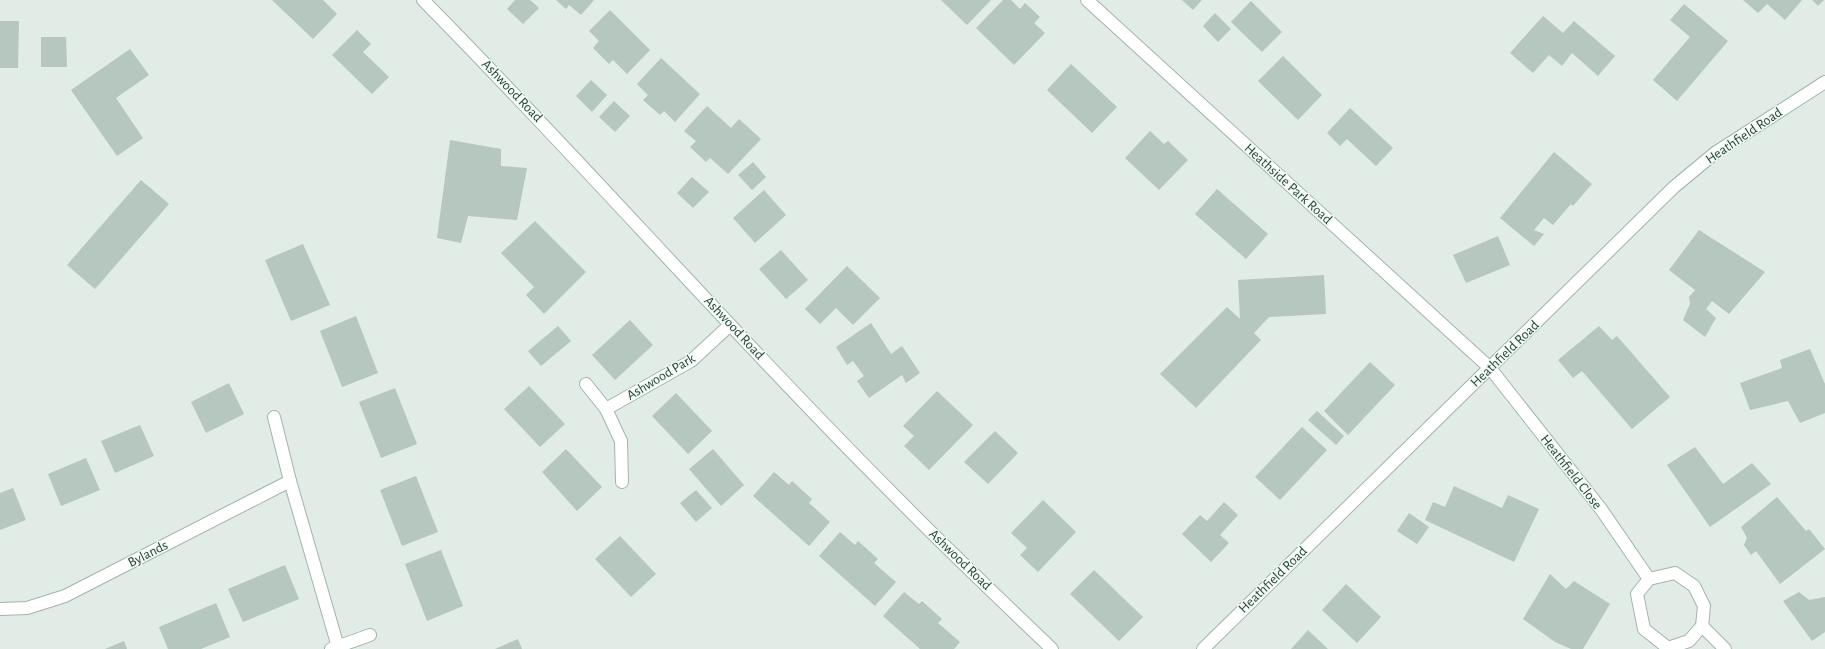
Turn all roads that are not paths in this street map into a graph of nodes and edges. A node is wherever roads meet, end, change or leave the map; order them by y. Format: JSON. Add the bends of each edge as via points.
{"nodes":[{"id":1,"x":423,"y":0,"type":"edge"},
{"id":2,"x":1087,"y":0,"type":"edge"},
{"id":3,"x":1825,"y":82,"type":"edge"},
{"id":4,"x":730,"y":325,"type":"junction"},
{"id":5,"x":1490,"y":368,"type":"junction"},
{"id":6,"x":586,"y":384,"type":"dead end"},
{"id":7,"x":606,"y":409,"type":"junction"},
{"id":8,"x":274,"y":417,"type":"dead end"},
{"id":9,"x":290,"y":482,"type":"junction"},
{"id":10,"x":622,"y":482,"type":"dead end"},
{"id":11,"x":1649,"y":579,"type":"junction"},
{"id":12,"x":0,"y":609,"type":"edge"},
{"id":13,"x":1702,"y":626,"type":"junction"},
{"id":14,"x":370,"y":635,"type":"dead end"},
{"id":15,"x":334,"y":648,"type":"edge"},
{"id":16,"x":1052,"y":649,"type":"edge"},
{"id":17,"x":1203,"y":649,"type":"edge"},
{"id":18,"x":1725,"y":649,"type":"edge"}],
"edges":[{"from":1,"to":4,"type":"street","name":"Ashwood Road","via":[[539,119]]},
{"from":2,"to":5,"type":"street","name":"Heathside Park Road"},
{"from":3,"to":5,"type":"street","name":"Heathfield Road","via":[[1716,153],[1674,187]]},
{"from":4,"to":7,"type":"street","name":"Ashwood Park","via":[[691,361]]},
{"from":4,"to":16,"type":"street","name":"Ashwood Road","via":[[899,500]]},
{"from":5,"to":11,"type":"street","name":"Heathfield Close","via":[[1601,509]]},
{"from":5,"to":17,"type":"street","name":"Heathfield Road"},
{"from":6,"to":7,"type":"street"},
{"from":7,"to":10,"type":"street","via":[[621,441]]},
{"from":8,"to":9,"type":"street"},
{"from":9,"to":12,"type":"street","name":"Bylands","via":[[65,596],[27,608]]},
{"from":9,"to":15,"type":"street"},
{"from":11,"to":13,"type":"street","via":[[1675,573],[1694,586],[1704,606]]},
{"from":11,"to":13,"type":"street","via":[[1637,594],[1644,629],[1668,648],[1688,640]]},
{"from":13,"to":18,"type":"street"},
{"from":14,"to":15,"type":"street"}]}
